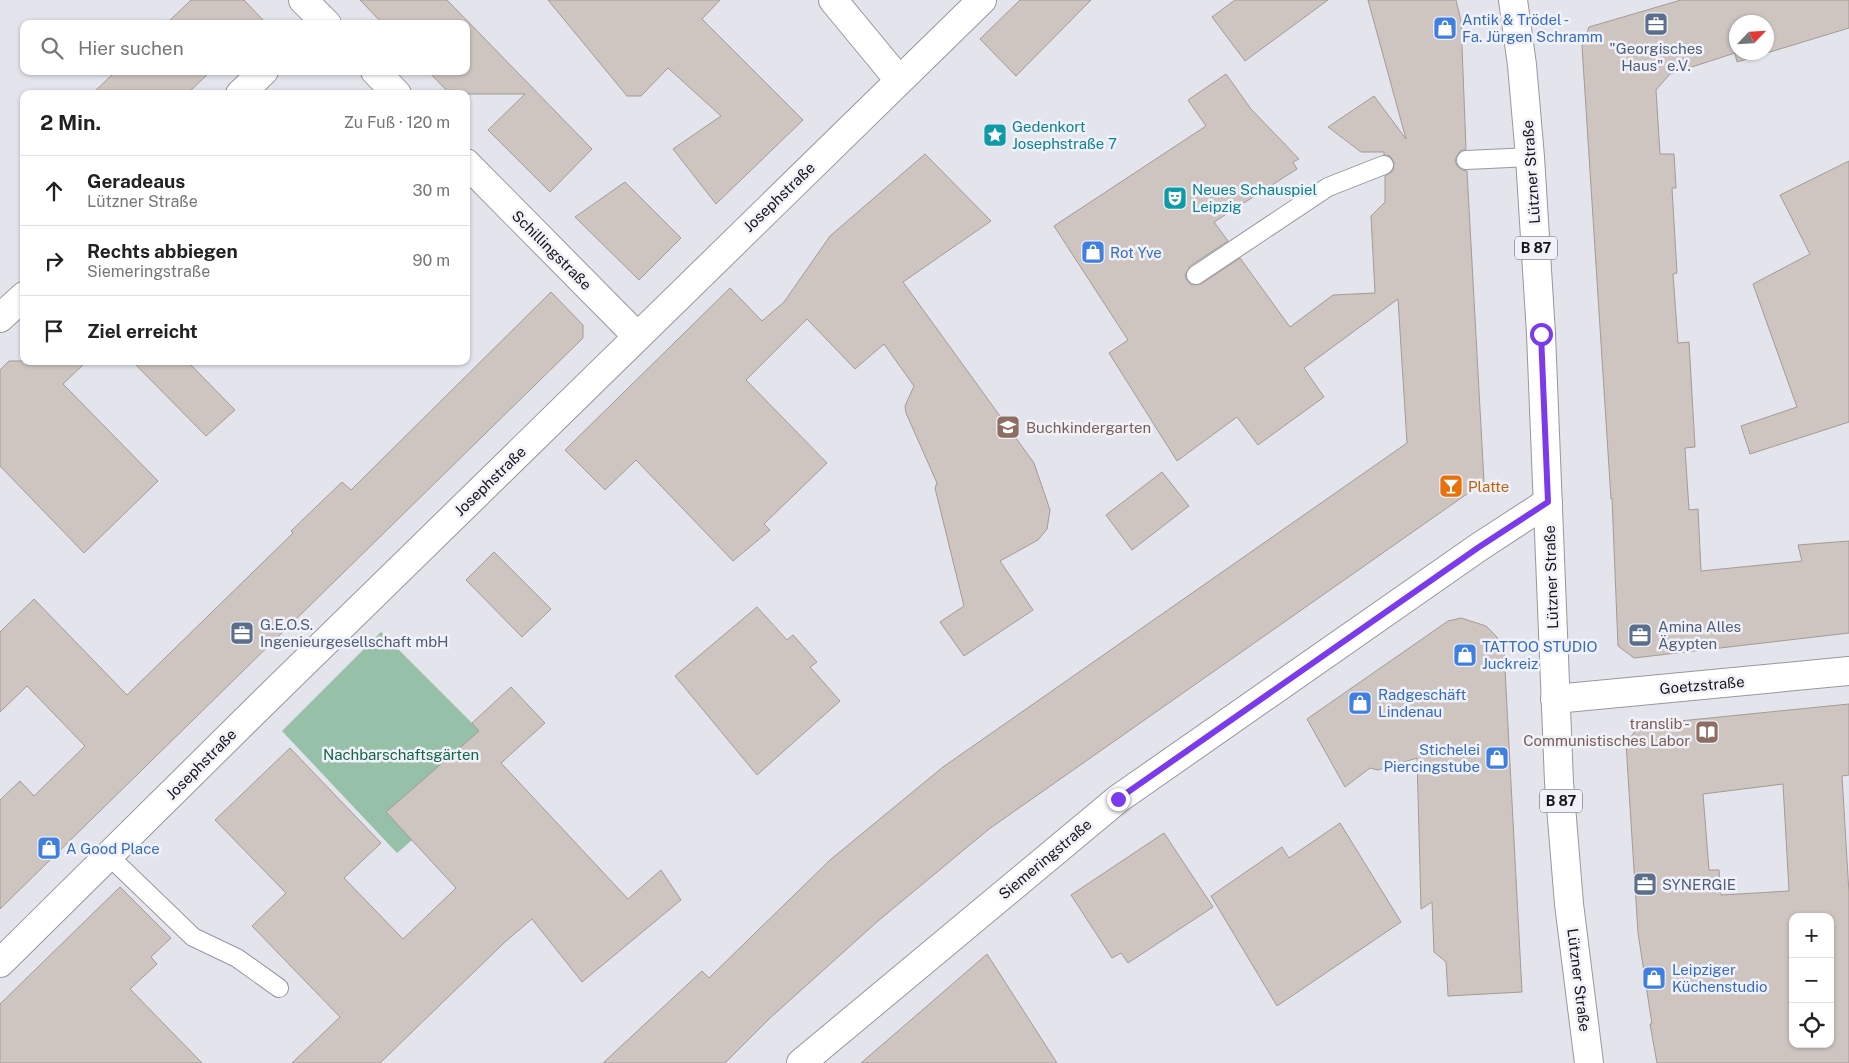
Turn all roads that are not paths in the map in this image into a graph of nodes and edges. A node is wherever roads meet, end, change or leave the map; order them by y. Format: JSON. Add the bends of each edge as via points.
{"nodes":[{"id":1,"x":833,"y":0,"type":"edge"},
{"id":2,"x":982,"y":0,"type":"edge"},
{"id":3,"x":1513,"y":0,"type":"edge"},
{"id":4,"x":260,"y":75,"type":"edge"},
{"id":5,"x":379,"y":75,"type":"edge"},
{"id":6,"x":899,"y":80,"type":"junction"},
{"id":7,"x":244,"y":90,"type":"edge"},
{"id":8,"x":393,"y":90,"type":"edge"},
{"id":9,"x":1530,"y":157,"type":"junction"},
{"id":10,"x":1466,"y":160,"type":"dead end"},
{"id":11,"x":1384,"y":165,"type":"dead end"},
{"id":12,"x":470,"y":167,"type":"edge"},
{"id":13,"x":1196,"y":276,"type":"dead end"},
{"id":14,"x":20,"y":300,"type":"edge"},
{"id":15,"x":0,"y":318,"type":"edge"},
{"id":16,"x":637,"y":336,"type":"junction"},
{"id":17,"x":1548,"y":502,"type":"junction"},
{"id":18,"x":1849,"y":670,"type":"edge"},
{"id":19,"x":1554,"y":699,"type":"junction"},
{"id":20,"x":109,"y":856,"type":"junction"},
{"id":21,"x":0,"y":963,"type":"edge"},
{"id":22,"x":279,"y":988,"type":"dead end"},
{"id":23,"x":801,"y":1063,"type":"edge"},
{"id":24,"x":1589,"y":1063,"type":"edge"}],
"edges":[{"from":1,"to":6,"type":"street"},
{"from":2,"to":6,"type":"street","name":"Josephstraße"},
{"from":3,"to":9,"type":"street","name":"Lützner Straße","number":"B 87"},
{"from":4,"to":7,"type":"street"},
{"from":5,"to":8,"type":"street"},
{"from":6,"to":16,"type":"street","name":"Josephstraße"},
{"from":9,"to":10,"type":"lane"},
{"from":9,"to":17,"type":"street","name":"Lützner Straße","number":"B 87"},
{"from":11,"to":13,"type":"lane","via":[[1328,187]]},
{"from":12,"to":16,"type":"street","name":"Schillingstraße"},
{"from":14,"to":15,"type":"street"},
{"from":16,"to":20,"type":"street","name":"Josephstraße"},
{"from":17,"to":19,"type":"street","name":"Lützner Straße","number":"B 87"},
{"from":17,"to":23,"type":"street","name":"Siemeringstraße","via":[[1118,799]]},
{"from":18,"to":19,"type":"street","name":"Goetzstraße"},
{"from":19,"to":24,"type":"street","name":"Lützner Straße","number":"B 87","via":[[1569,904]]},
{"from":20,"to":21,"type":"street","name":"Josephstraße"},
{"from":20,"to":22,"type":"lane","via":[[193,937],[237,958]]}]}
